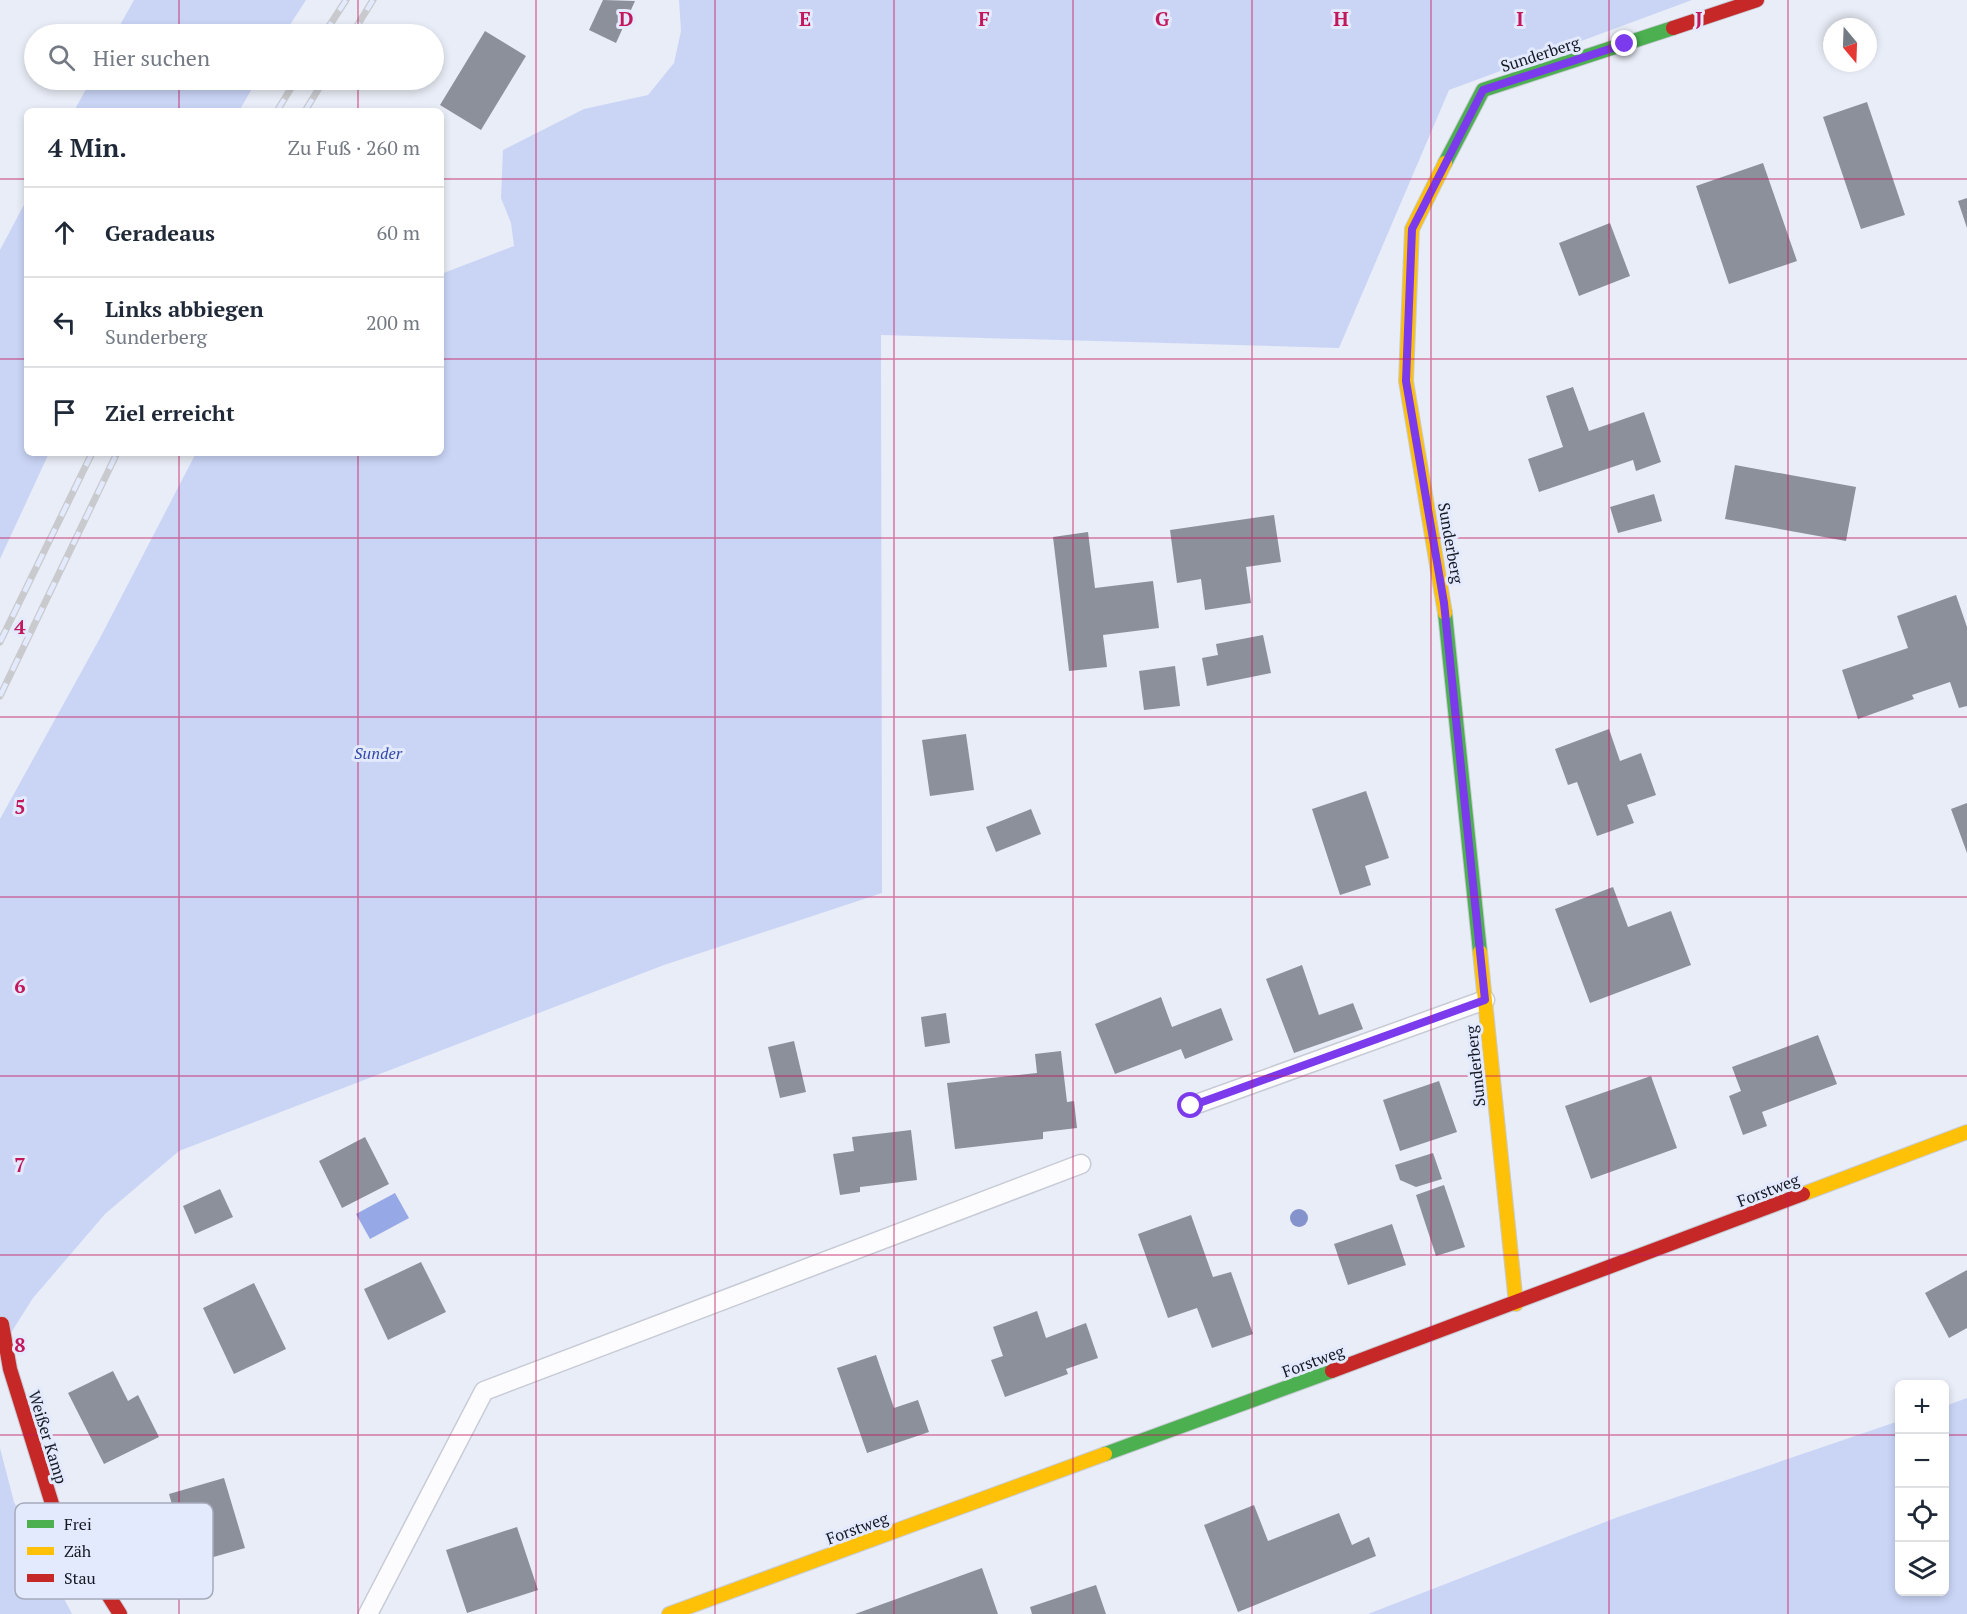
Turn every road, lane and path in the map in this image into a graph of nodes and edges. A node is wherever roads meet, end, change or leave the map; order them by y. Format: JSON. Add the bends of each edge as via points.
{"nodes":[{"id":1,"x":1757,"y":0,"type":"edge"},
{"id":2,"x":1485,"y":1000,"type":"junction"},
{"id":3,"x":1191,"y":1106,"type":"dead end"},
{"id":4,"x":1967,"y":1132,"type":"edge"},
{"id":5,"x":1081,"y":1164,"type":"dead end"},
{"id":6,"x":1516,"y":1304,"type":"junction"},
{"id":7,"x":2,"y":1324,"type":"dead end"},
{"id":8,"x":52,"y":1503,"type":"edge"},
{"id":9,"x":111,"y":1599,"type":"edge"},
{"id":10,"x":120,"y":1614,"type":"edge"},
{"id":11,"x":368,"y":1614,"type":"edge"},
{"id":12,"x":669,"y":1614,"type":"edge"}],
"edges":[{"from":1,"to":2,"type":"street","name":"Sunderberg","via":[[1483,90],[1412,229],[1406,381],[1444,603]]},
{"from":2,"to":3,"type":"lane"},
{"from":2,"to":6,"type":"street","name":"Sunderberg"},
{"from":4,"to":6,"type":"street","name":"Forstweg"},
{"from":5,"to":11,"type":"lane","via":[[484,1391]]},
{"from":6,"to":12,"type":"street","name":"Forstweg"},
{"from":7,"to":8,"type":"street","name":"Weißer Kamp","via":[[10,1369]]},
{"from":9,"to":10,"type":"street","name":"Weißer Kamp"}]}
